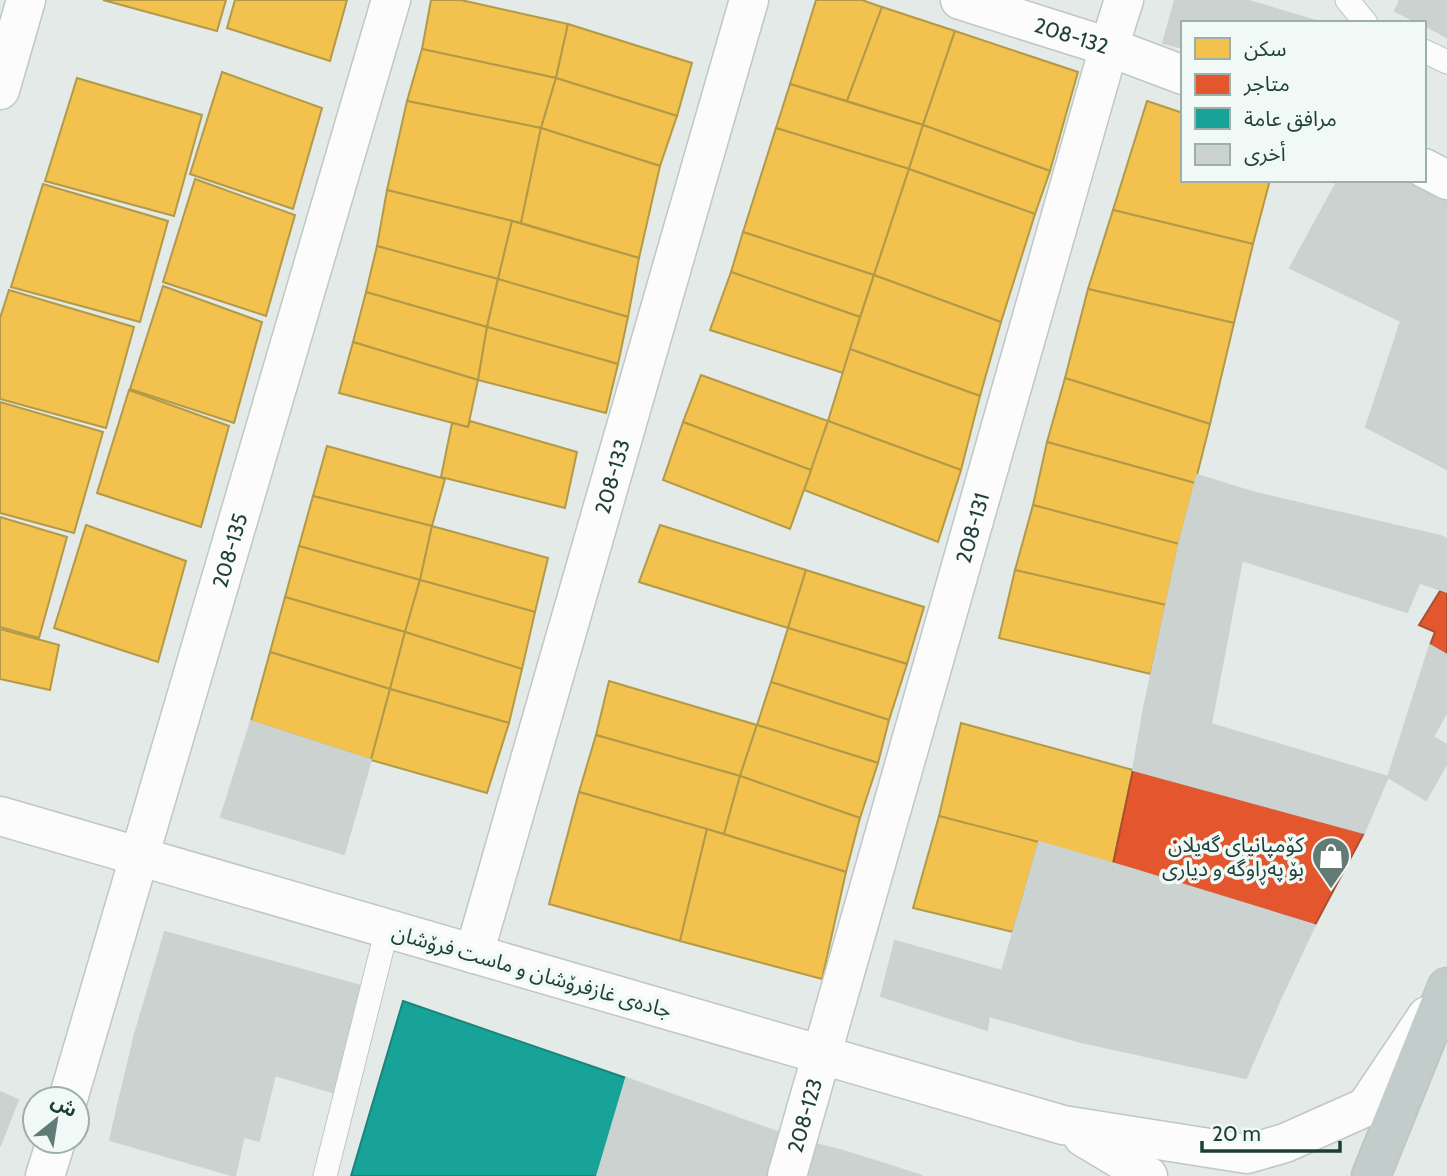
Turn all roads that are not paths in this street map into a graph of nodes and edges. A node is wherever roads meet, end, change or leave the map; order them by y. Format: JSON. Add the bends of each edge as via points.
{"nodes":[{"id":1,"x":26,"y":0,"type":"edge"},
{"id":2,"x":391,"y":0,"type":"edge"},
{"id":3,"x":748,"y":0,"type":"edge"},
{"id":4,"x":960,"y":0,"type":"edge"},
{"id":5,"x":1124,"y":0,"type":"edge"},
{"id":6,"x":1348,"y":0,"type":"edge"},
{"id":7,"x":1363,"y":21,"type":"edge"},
{"id":8,"x":1109,"y":47,"type":"junction"},
{"id":9,"x":1426,"y":52,"type":"edge"},
{"id":10,"x":1447,"y":62,"type":"edge"},
{"id":11,"x":1181,"y":74,"type":"edge"},
{"id":12,"x":0,"y":90,"type":"edge"},
{"id":13,"x":1426,"y":169,"type":"edge"},
{"id":14,"x":1447,"y":180,"type":"edge"},
{"id":15,"x":0,"y":816,"type":"edge"},
{"id":16,"x":139,"y":857,"type":"junction"},
{"id":17,"x":387,"y":929,"type":"junction"},
{"id":18,"x":474,"y":954,"type":"junction"},
{"id":19,"x":1447,"y":986,"type":"edge"},
{"id":20,"x":821,"y":1055,"type":"junction"},
{"id":21,"x":72,"y":1085,"type":"edge"},
{"id":22,"x":1063,"y":1125,"type":"junction"},
{"id":23,"x":52,"y":1155,"type":"edge"},
{"id":24,"x":45,"y":1176,"type":"edge"},
{"id":25,"x":325,"y":1176,"type":"edge"},
{"id":26,"x":787,"y":1176,"type":"edge"},
{"id":27,"x":1148,"y":1176,"type":"edge"},
{"id":28,"x":1371,"y":1176,"type":"edge"}],
"edges":[{"from":1,"to":12,"type":"street"},
{"from":2,"to":16,"type":"street","name":"208-135"},
{"from":3,"to":18,"type":"street","name":"208-133"},
{"from":4,"to":8,"type":"street","name":"208-132"},
{"from":5,"to":8,"type":"street","name":"208-131"},
{"from":6,"to":7,"type":"lane"},
{"from":8,"to":11,"type":"street","name":"208-132"},
{"from":8,"to":20,"type":"street","name":"208-131"},
{"from":9,"to":10,"type":"lane"},
{"from":13,"to":14,"type":"street"},
{"from":15,"to":16,"type":"street","name":"جاده‌ی غازفرۆشان و ماست فرۆشان"},
{"from":16,"to":17,"type":"street","name":"جاده‌ی غازفرۆشان و ماست فرۆشان"},
{"from":16,"to":21,"type":"street","name":"208-135"},
{"from":17,"to":18,"type":"street","name":"جاده‌ی غازفرۆشان و ماست فرۆشان"},
{"from":17,"to":25,"type":"lane"},
{"from":18,"to":20,"type":"street","name":"جاده‌ی غازفرۆشان و ماست فرۆشان"},
{"from":19,"to":22,"type":"street","via":[[1366,1107],[1285,1143],[1247,1154]]},
{"from":19,"to":28,"type":"highway"},
{"from":20,"to":22,"type":"street","name":"جاده‌ی غازفرۆشان و ماست فرۆشان"},
{"from":20,"to":26,"type":"street","name":"208-123"},
{"from":22,"to":27,"type":"street"},
{"from":23,"to":24,"type":"street"}]}
